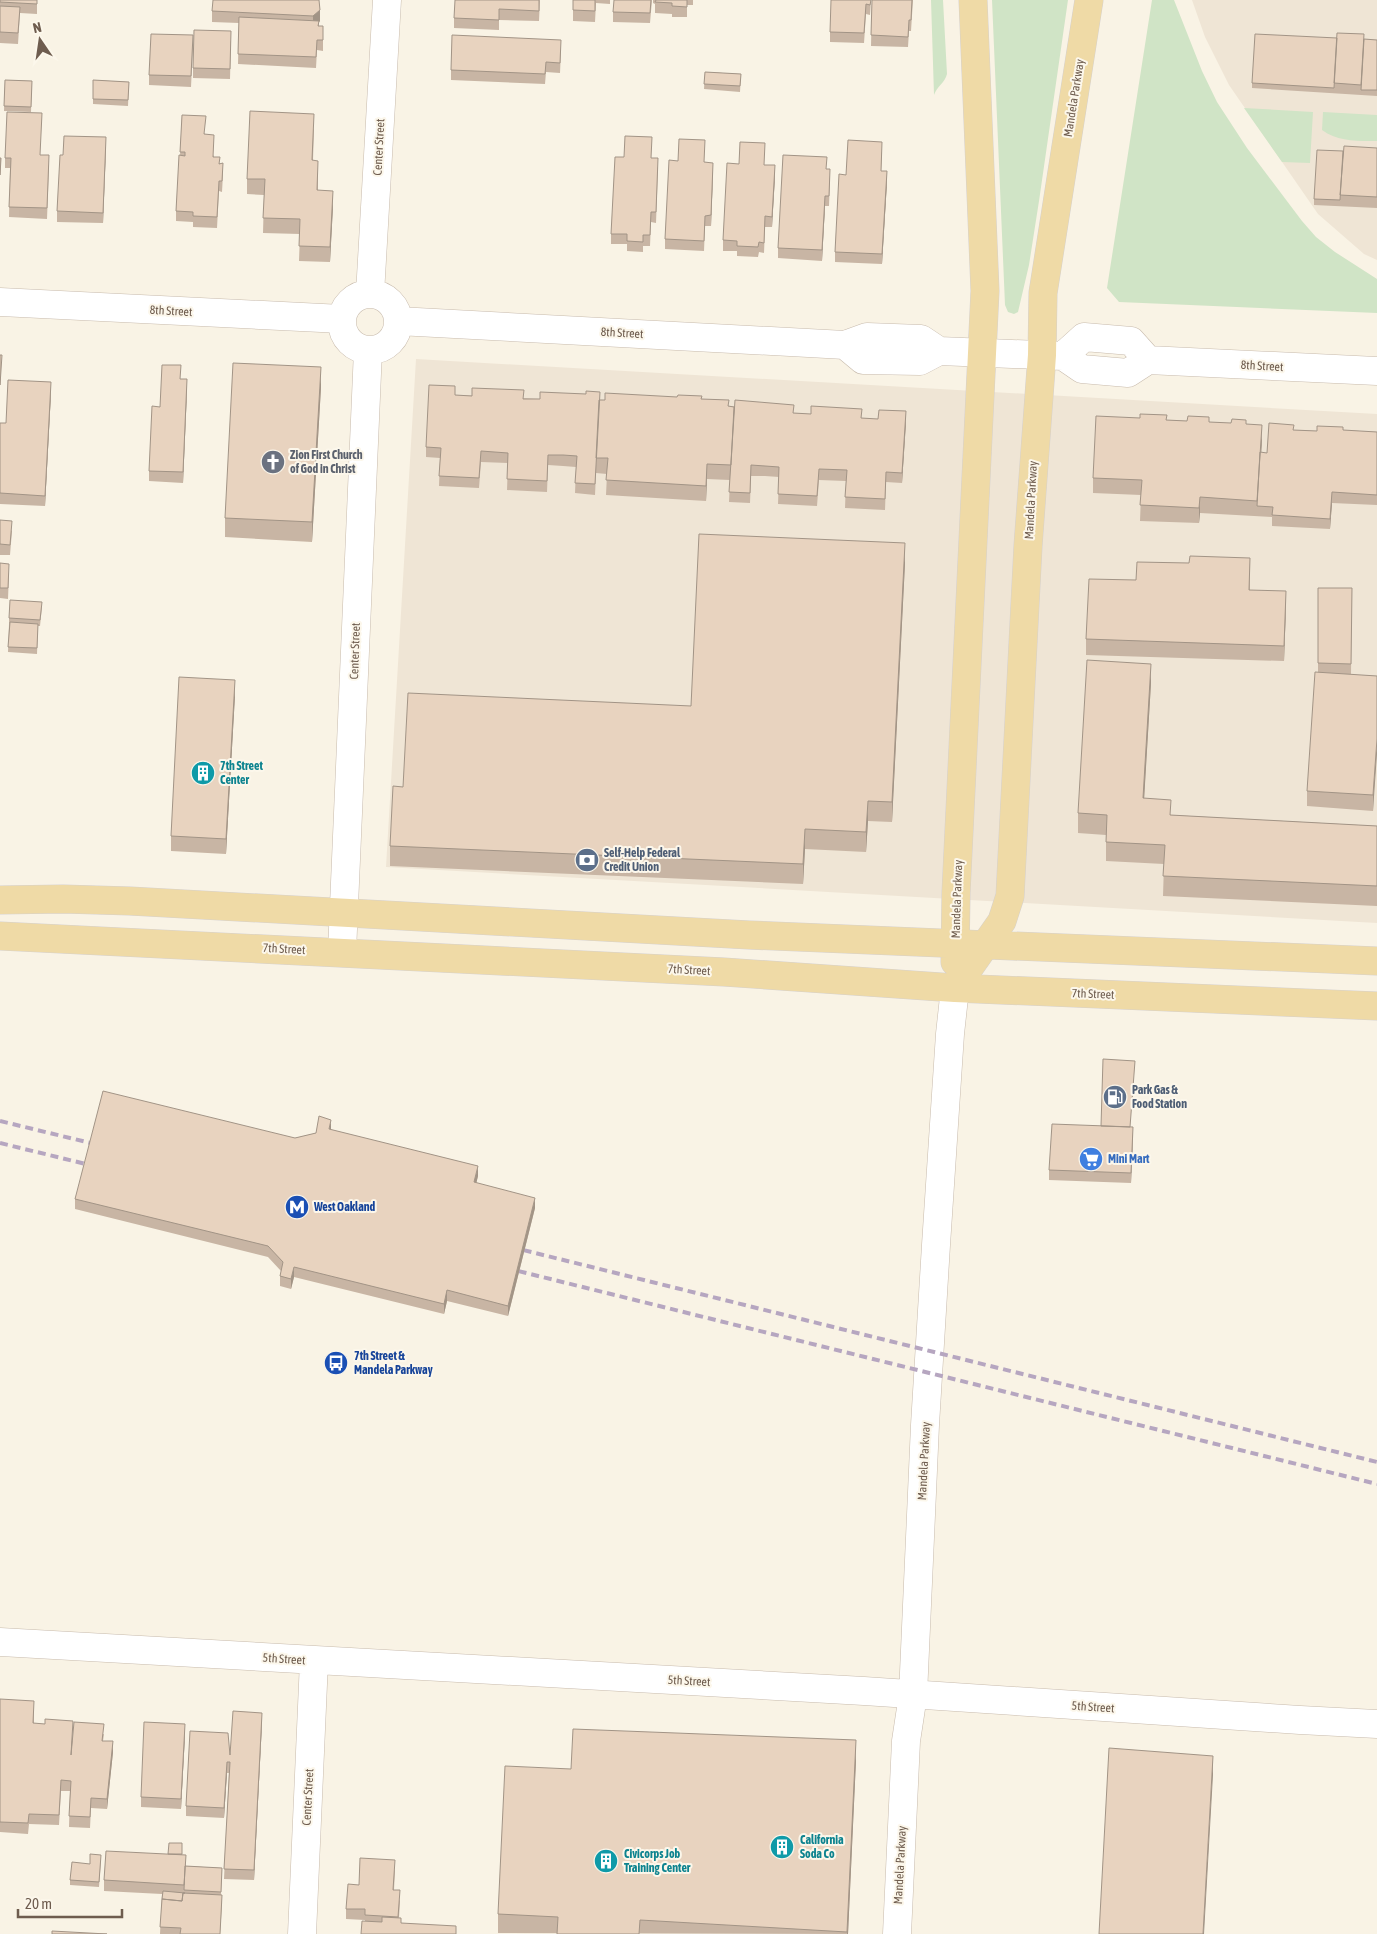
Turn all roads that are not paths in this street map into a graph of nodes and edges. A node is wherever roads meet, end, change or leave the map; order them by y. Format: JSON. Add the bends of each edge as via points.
{"nodes":[{"id":1,"x":387,"y":0,"type":"edge"},
{"id":2,"x":973,"y":0,"type":"edge"},
{"id":3,"x":1089,"y":0,"type":"edge"},
{"id":4,"x":370,"y":294,"type":"junction"},
{"id":5,"x":0,"y":302,"type":"edge"},
{"id":6,"x":342,"y":319,"type":"junction"},
{"id":7,"x":398,"y":322,"type":"junction"},
{"id":8,"x":368,"y":350,"type":"junction"},
{"id":9,"x":983,"y":352,"type":"junction"},
{"id":10,"x":1052,"y":356,"type":"junction"},
{"id":11,"x":1377,"y":371,"type":"edge"},
{"id":12,"x":0,"y":900,"type":"edge"},
{"id":13,"x":344,"y":913,"type":"junction"},
{"id":14,"x":0,"y":936,"type":"edge"},
{"id":15,"x":955,"y":944,"type":"junction"},
{"id":16,"x":987,"y":944,"type":"junction"},
{"id":17,"x":342,"y":952,"type":"junction"},
{"id":18,"x":1377,"y":961,"type":"edge"},
{"id":19,"x":955,"y":988,"type":"junction"},
{"id":20,"x":1377,"y":1006,"type":"edge"},
{"id":21,"x":0,"y":1642,"type":"edge"},
{"id":22,"x":314,"y":1661,"type":"junction"},
{"id":23,"x":913,"y":1695,"type":"junction"},
{"id":24,"x":1377,"y":1724,"type":"edge"},
{"id":25,"x":302,"y":1934,"type":"edge"},
{"id":26,"x":897,"y":1934,"type":"edge"}],
"edges":[{"from":1,"to":4,"type":"street","name":"Center Street"},
{"from":2,"to":9,"type":"main road","name":"Mandela Parkway","via":[[984,291]]},
{"from":3,"to":10,"type":"main road","name":"Mandela Parkway","via":[[1043,293]]},
{"from":4,"to":6,"type":"street","via":[[355,298],[344,310]]},
{"from":4,"to":7,"type":"street","via":[[379,295],[393,305]]},
{"from":5,"to":6,"type":"street","name":"8th Street"},
{"from":6,"to":8,"type":"street","via":[[342,328],[351,344]]},
{"from":7,"to":8,"type":"street","via":[[393,339],[386,346]]},
{"from":7,"to":9,"type":"street","name":"8th Street","via":[[845,345],[863,360],[920,361],[939,351]]},
{"from":8,"to":13,"type":"street","name":"Center Street"},
{"from":9,"to":10,"type":"street","name":"8th Street"},
{"from":9,"to":15,"type":"main road","name":"Mandela Parkway"},
{"from":10,"to":11,"type":"street","name":"8th Street","via":[[1084,337],[1131,341],[1148,360]]},
{"from":10,"to":16,"type":"main road","name":"Mandela Parkway","via":[[1029,536],[1010,896],[1002,921]]},
{"from":12,"to":13,"type":"main road","via":[[63,899]]},
{"from":13,"to":15,"type":"main road"},
{"from":13,"to":17,"type":"street","name":"Center Street"},
{"from":14,"to":17,"type":"main road","name":"7th Street"},
{"from":15,"to":16,"type":"main road"},
{"from":15,"to":19,"type":"main road","name":"Mandela Parkway"},
{"from":16,"to":18,"type":"main road"},
{"from":16,"to":19,"type":"main road","name":"Mandela Parkway"},
{"from":17,"to":19,"type":"main road","name":"7th Street"},
{"from":19,"to":20,"type":"main road","name":"7th Street"},
{"from":19,"to":23,"type":"street","name":"Mandela Parkway","via":[[933,1298]]},
{"from":21,"to":22,"type":"street","name":"5th Street"},
{"from":22,"to":23,"type":"street","name":"5th Street"},
{"from":22,"to":25,"type":"street","name":"Center Street"},
{"from":23,"to":24,"type":"street","name":"5th Street"},
{"from":23,"to":26,"type":"street","name":"Mandela Parkway","via":[[906,1741]]}]}
